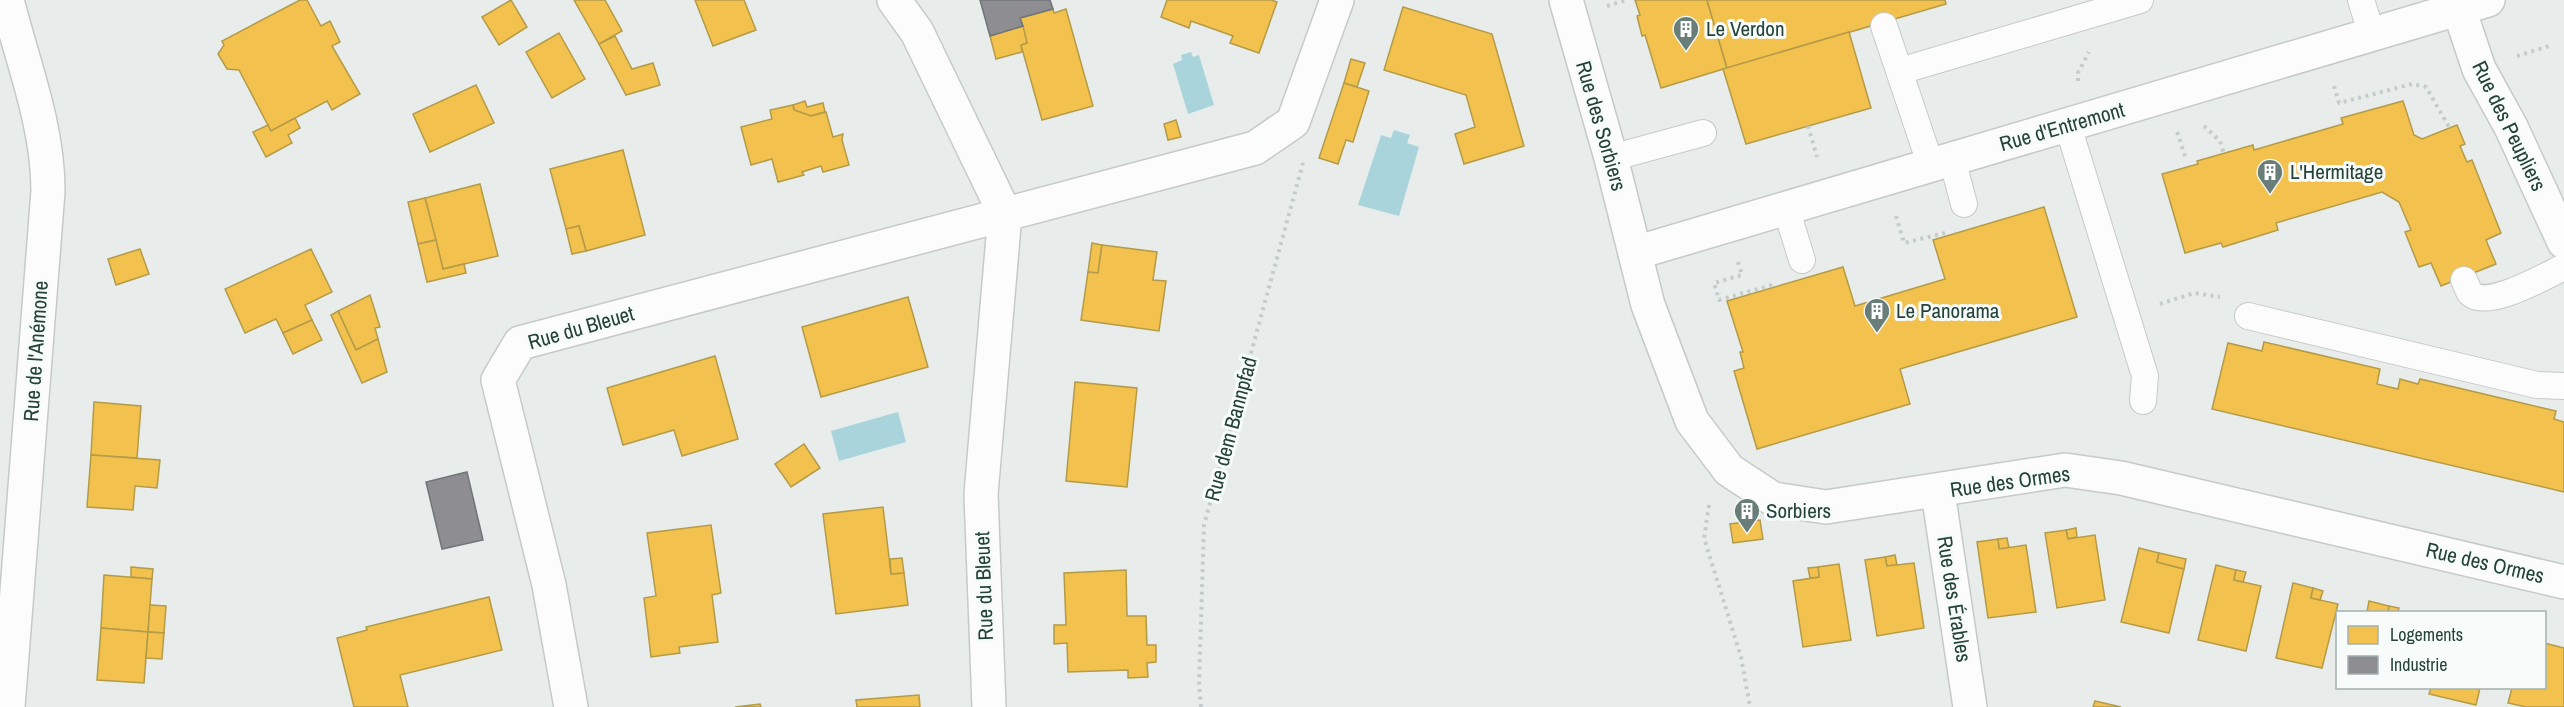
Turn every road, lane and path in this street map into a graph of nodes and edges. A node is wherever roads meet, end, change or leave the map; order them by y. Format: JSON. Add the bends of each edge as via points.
{"nodes":[{"id":1,"x":7,"y":0,"type":"edge"},
{"id":2,"x":894,"y":0,"type":"edge"},
{"id":3,"x":1337,"y":0,"type":"edge"},
{"id":4,"x":1566,"y":0,"type":"edge"},
{"id":5,"x":2140,"y":0,"type":"edge"},
{"id":6,"x":2361,"y":0,"type":"edge"},
{"id":7,"x":2473,"y":4,"type":"edge"},
{"id":8,"x":1884,"y":26,"type":"dead end"},
{"id":9,"x":2372,"y":35,"type":"junction"},
{"id":10,"x":2094,"y":43,"type":"dead end"},
{"id":11,"x":2549,"y":46,"type":"dead end"},
{"id":12,"x":2511,"y":58,"type":"dead end"},
{"id":13,"x":1900,"y":71,"type":"junction"},
{"id":14,"x":2331,"y":77,"type":"dead end"},
{"id":15,"x":2078,"y":85,"type":"dead end"},
{"id":16,"x":2174,"y":123,"type":"dead end"},
{"id":17,"x":2204,"y":125,"type":"dead end"},
{"id":18,"x":1808,"y":126,"type":"dead end"},
{"id":19,"x":2068,"y":126,"type":"junction"},
{"id":20,"x":2449,"y":127,"type":"dead end"},
{"id":21,"x":1703,"y":133,"type":"dead end"},
{"id":22,"x":2224,"y":154,"type":"dead end"},
{"id":23,"x":1305,"y":157,"type":"dead end"},
{"id":24,"x":1611,"y":158,"type":"junction"},
{"id":25,"x":1818,"y":158,"type":"dead end"},
{"id":26,"x":2186,"y":159,"type":"dead end"},
{"id":27,"x":1941,"y":162,"type":"junction"},
{"id":28,"x":1965,"y":204,"type":"dead end"},
{"id":29,"x":1893,"y":206,"type":"dead end"},
{"id":30,"x":1786,"y":208,"type":"junction"},
{"id":31,"x":1005,"y":214,"type":"junction"},
{"id":32,"x":1947,"y":232,"type":"dead end"},
{"id":33,"x":2564,"y":242,"type":"edge"},
{"id":34,"x":1635,"y":253,"type":"junction"},
{"id":35,"x":1736,"y":253,"type":"dead end"},
{"id":36,"x":1802,"y":260,"type":"dead end"},
{"id":37,"x":2564,"y":267,"type":"edge"},
{"id":38,"x":2464,"y":280,"type":"dead end"},
{"id":39,"x":1781,"y":282,"type":"dead end"},
{"id":40,"x":2248,"y":316,"type":"dead end"},
{"id":41,"x":2564,"y":386,"type":"edge"},
{"id":42,"x":2143,"y":401,"type":"dead end"},
{"id":43,"x":1729,"y":470,"type":"junction"},
{"id":44,"x":1938,"y":492,"type":"junction"},
{"id":45,"x":2564,"y":582,"type":"edge"},
{"id":46,"x":7,"y":636,"type":"edge"},
{"id":47,"x":8,"y":707,"type":"edge"},
{"id":48,"x":571,"y":707,"type":"edge"},
{"id":49,"x":988,"y":707,"type":"edge"},
{"id":50,"x":1201,"y":707,"type":"edge"},
{"id":51,"x":1750,"y":707,"type":"edge"},
{"id":52,"x":1970,"y":707,"type":"edge"}],
"edges":[{"from":1,"to":46,"type":"street","name":"Rue de l'Anémone","via":[[48,162]]},
{"from":2,"to":31,"type":"street","via":[[917,32]]},
{"from":3,"to":31,"type":"street","name":"Rue du Bleuet","via":[[1293,122],[1256,148]]},
{"from":4,"to":24,"type":"street","name":"Rue des Sorbiers"},
{"from":5,"to":13,"type":"lane"},
{"from":6,"to":9,"type":"lane"},
{"from":7,"to":9,"type":"street","name":"Rue d'Entremont"},
{"from":7,"to":33,"type":"street","name":"Rue des Peupliers","via":[[2479,69]]},
{"from":8,"to":13,"type":"lane"},
{"from":9,"to":19,"type":"street","name":"Rue d'Entremont"},
{"from":10,"to":15,"type":"path","via":[[2078,73]]},
{"from":11,"to":12,"type":"path"},
{"from":13,"to":27,"type":"lane"},
{"from":14,"to":20,"type":"path","via":[[2339,104],[2412,84],[2426,87]]},
{"from":16,"to":26,"type":"path"},
{"from":17,"to":22,"type":"path","via":[[2220,141]]},
{"from":18,"to":25,"type":"path"},
{"from":19,"to":27,"type":"street","name":"Rue d'Entremont"},
{"from":19,"to":42,"type":"lane","via":[[2145,376]]},
{"from":21,"to":24,"type":"lane"},
{"from":23,"to":50,"type":"path","name":"Rue dem Bannpfad","via":[[1204,525]]},
{"from":24,"to":34,"type":"street","name":"Rue des Sorbiers"},
{"from":27,"to":28,"type":"lane"},
{"from":27,"to":30,"type":"street","name":"Rue d'Entremont"},
{"from":29,"to":32,"type":"path","via":[[1904,243]]},
{"from":30,"to":34,"type":"street","name":"Rue d'Entremont"},
{"from":30,"to":36,"type":"lane"},
{"from":31,"to":48,"type":"street","name":"Rue du Bleuet","via":[[520,343],[498,380],[549,585]]},
{"from":31,"to":49,"type":"street","name":"Rue du Bleuet","via":[[981,494]]},
{"from":34,"to":43,"type":"street","name":"Rue des Ormes","via":[[1648,305],[1692,421]]},
{"from":35,"to":39,"type":"path","via":[[1742,275],[1714,283],[1719,300]]},
{"from":37,"to":38,"type":"lane","via":[[2494,298],[2471,294]]},
{"from":40,"to":41,"type":"lane","via":[[2538,385]]},
{"from":43,"to":44,"type":"street","name":"Rue des Ormes","via":[[1773,499],[1826,507]]},
{"from":43,"to":51,"type":"path","via":[[1713,482],[1704,537],[1741,657]]},
{"from":44,"to":45,"type":"street","name":"Rue des Ormes","via":[[2065,470]]},
{"from":44,"to":52,"type":"street","name":"Rue des Érables"},
{"from":46,"to":47,"type":"street","name":"Rue de l'Anémone"}]}
